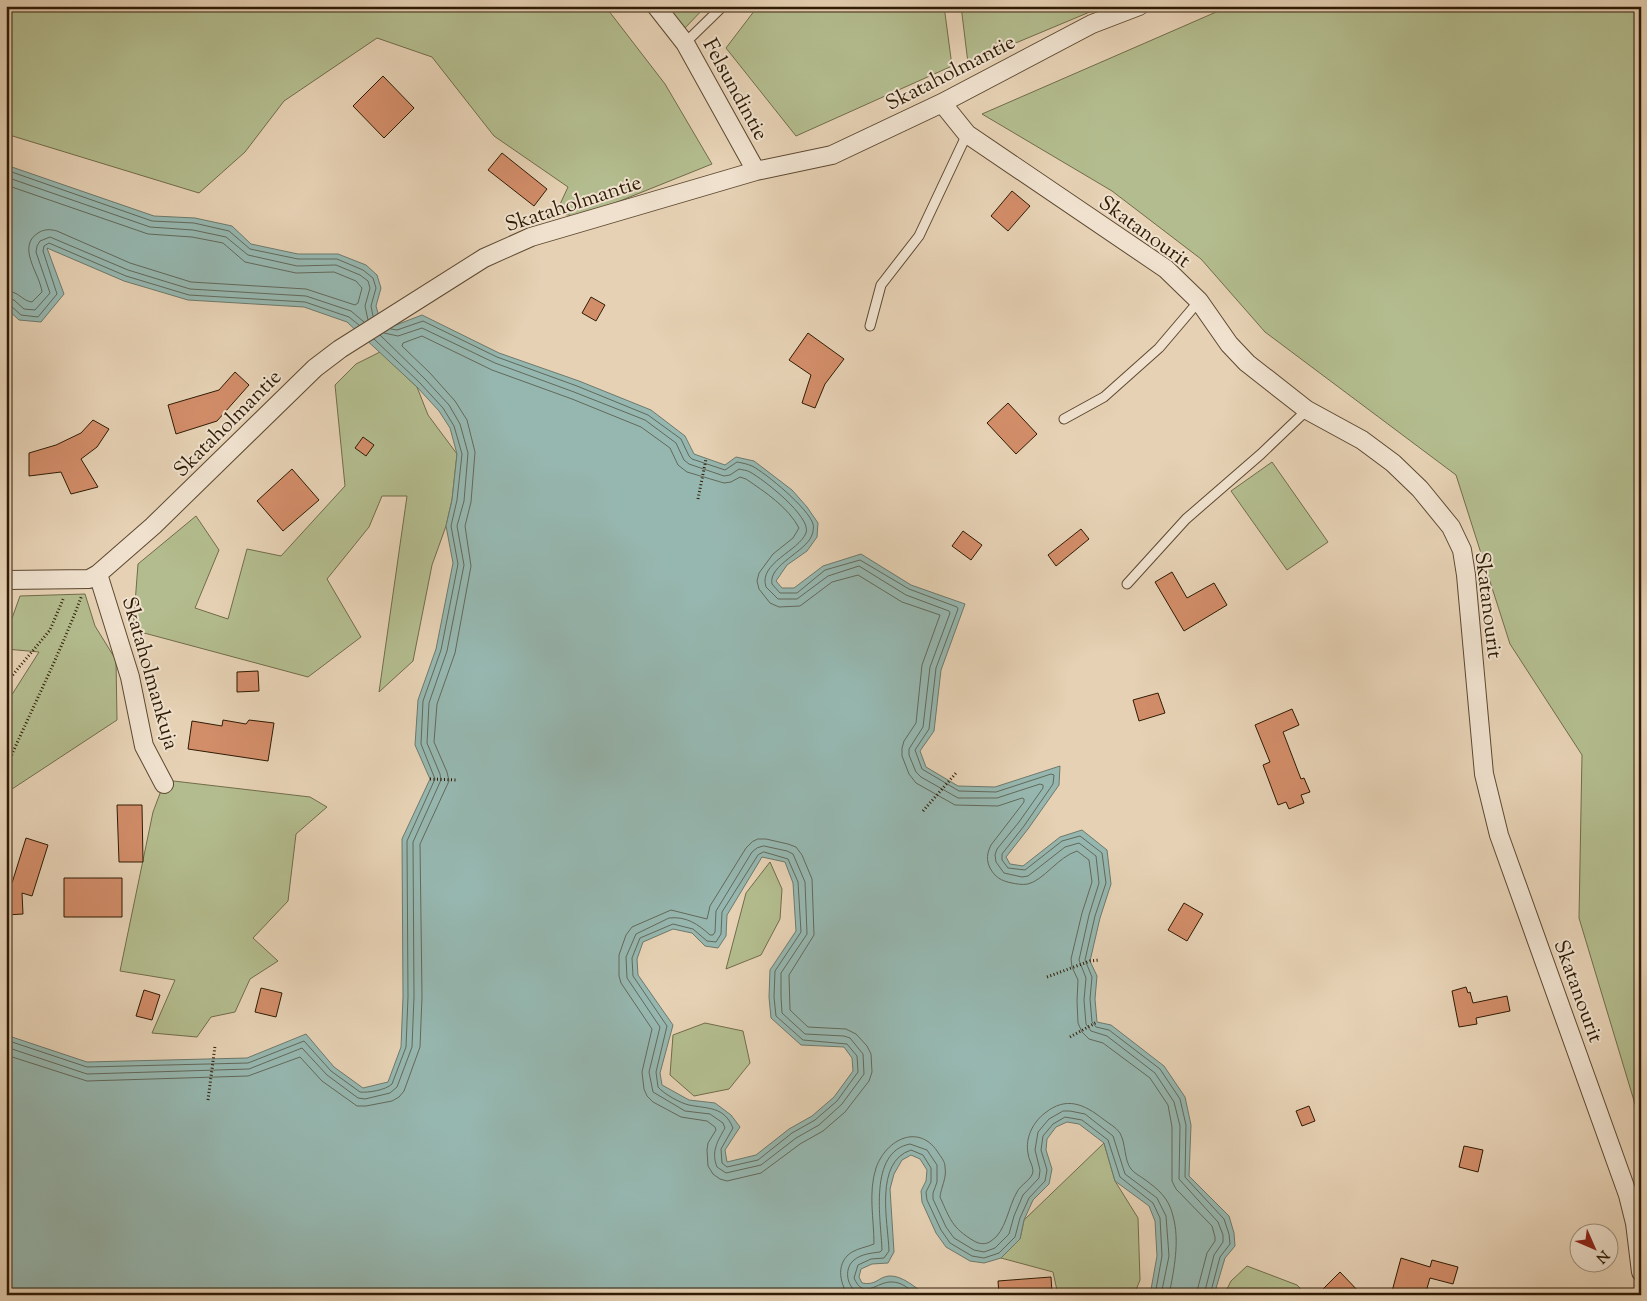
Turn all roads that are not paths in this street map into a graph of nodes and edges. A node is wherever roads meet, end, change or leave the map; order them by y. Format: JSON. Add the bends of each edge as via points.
{"nodes":[{"id":1,"x":656,"y":6,"type":"edge"},
{"id":2,"x":723,"y":6,"type":"edge"},
{"id":3,"x":1139,"y":6,"type":"edge"},
{"id":4,"x":1112,"y":11,"type":"edge"},
{"id":5,"x":685,"y":43,"type":"junction"},
{"id":6,"x":942,"y":103,"type":"junction"},
{"id":7,"x":967,"y":134,"type":"junction"},
{"id":8,"x":756,"y":171,"type":"junction"},
{"id":9,"x":1199,"y":301,"type":"junction"},
{"id":10,"x":870,"y":326,"type":"dead end"},
{"id":11,"x":1307,"y":410,"type":"junction"},
{"id":12,"x":1064,"y":419,"type":"dead end"},
{"id":13,"x":86,"y":577,"type":"junction"},
{"id":14,"x":6,"y":580,"type":"edge"},
{"id":15,"x":1127,"y":584,"type":"dead end"},
{"id":16,"x":164,"y":784,"type":"dead end"},
{"id":17,"x":1641,"y":1272,"type":"edge"}],
"edges":[{"from":1,"to":5,"type":"street","name":"Felsundintie"},
{"from":2,"to":5,"type":"lane"},
{"from":3,"to":4,"type":"street","name":"Skataholmantie"},
{"from":4,"to":6,"type":"street","name":"Skataholmantie"},
{"from":5,"to":8,"type":"street","name":"Felsundintie"},
{"from":6,"to":7,"type":"street","name":"Skatanourit"},
{"from":6,"to":8,"type":"street","name":"Skataholmantie","via":[[832,154]]},
{"from":7,"to":9,"type":"street","name":"Skatanourit","via":[[1166,269]]},
{"from":7,"to":10,"type":"lane","via":[[919,236],[881,285]]},
{"from":8,"to":13,"type":"street","name":"Skataholmantie","via":[[531,237],[484,258],[314,368],[160,520]]},
{"from":9,"to":11,"type":"street","name":"Skatanourit","via":[[1229,344],[1247,363]]},
{"from":9,"to":12,"type":"lane","via":[[1159,348],[1125,379],[1104,397]]},
{"from":11,"to":15,"type":"lane","via":[[1186,519]]},
{"from":11,"to":17,"type":"street","name":"Skatanourit","via":[[1362,440],[1393,463],[1420,489],[1451,527],[1462,550],[1484,774],[1499,835],[1628,1195]]},
{"from":13,"to":14,"type":"street"},
{"from":13,"to":16,"type":"street","name":"Skataholmankuja","via":[[130,677],[144,746]]}]}
